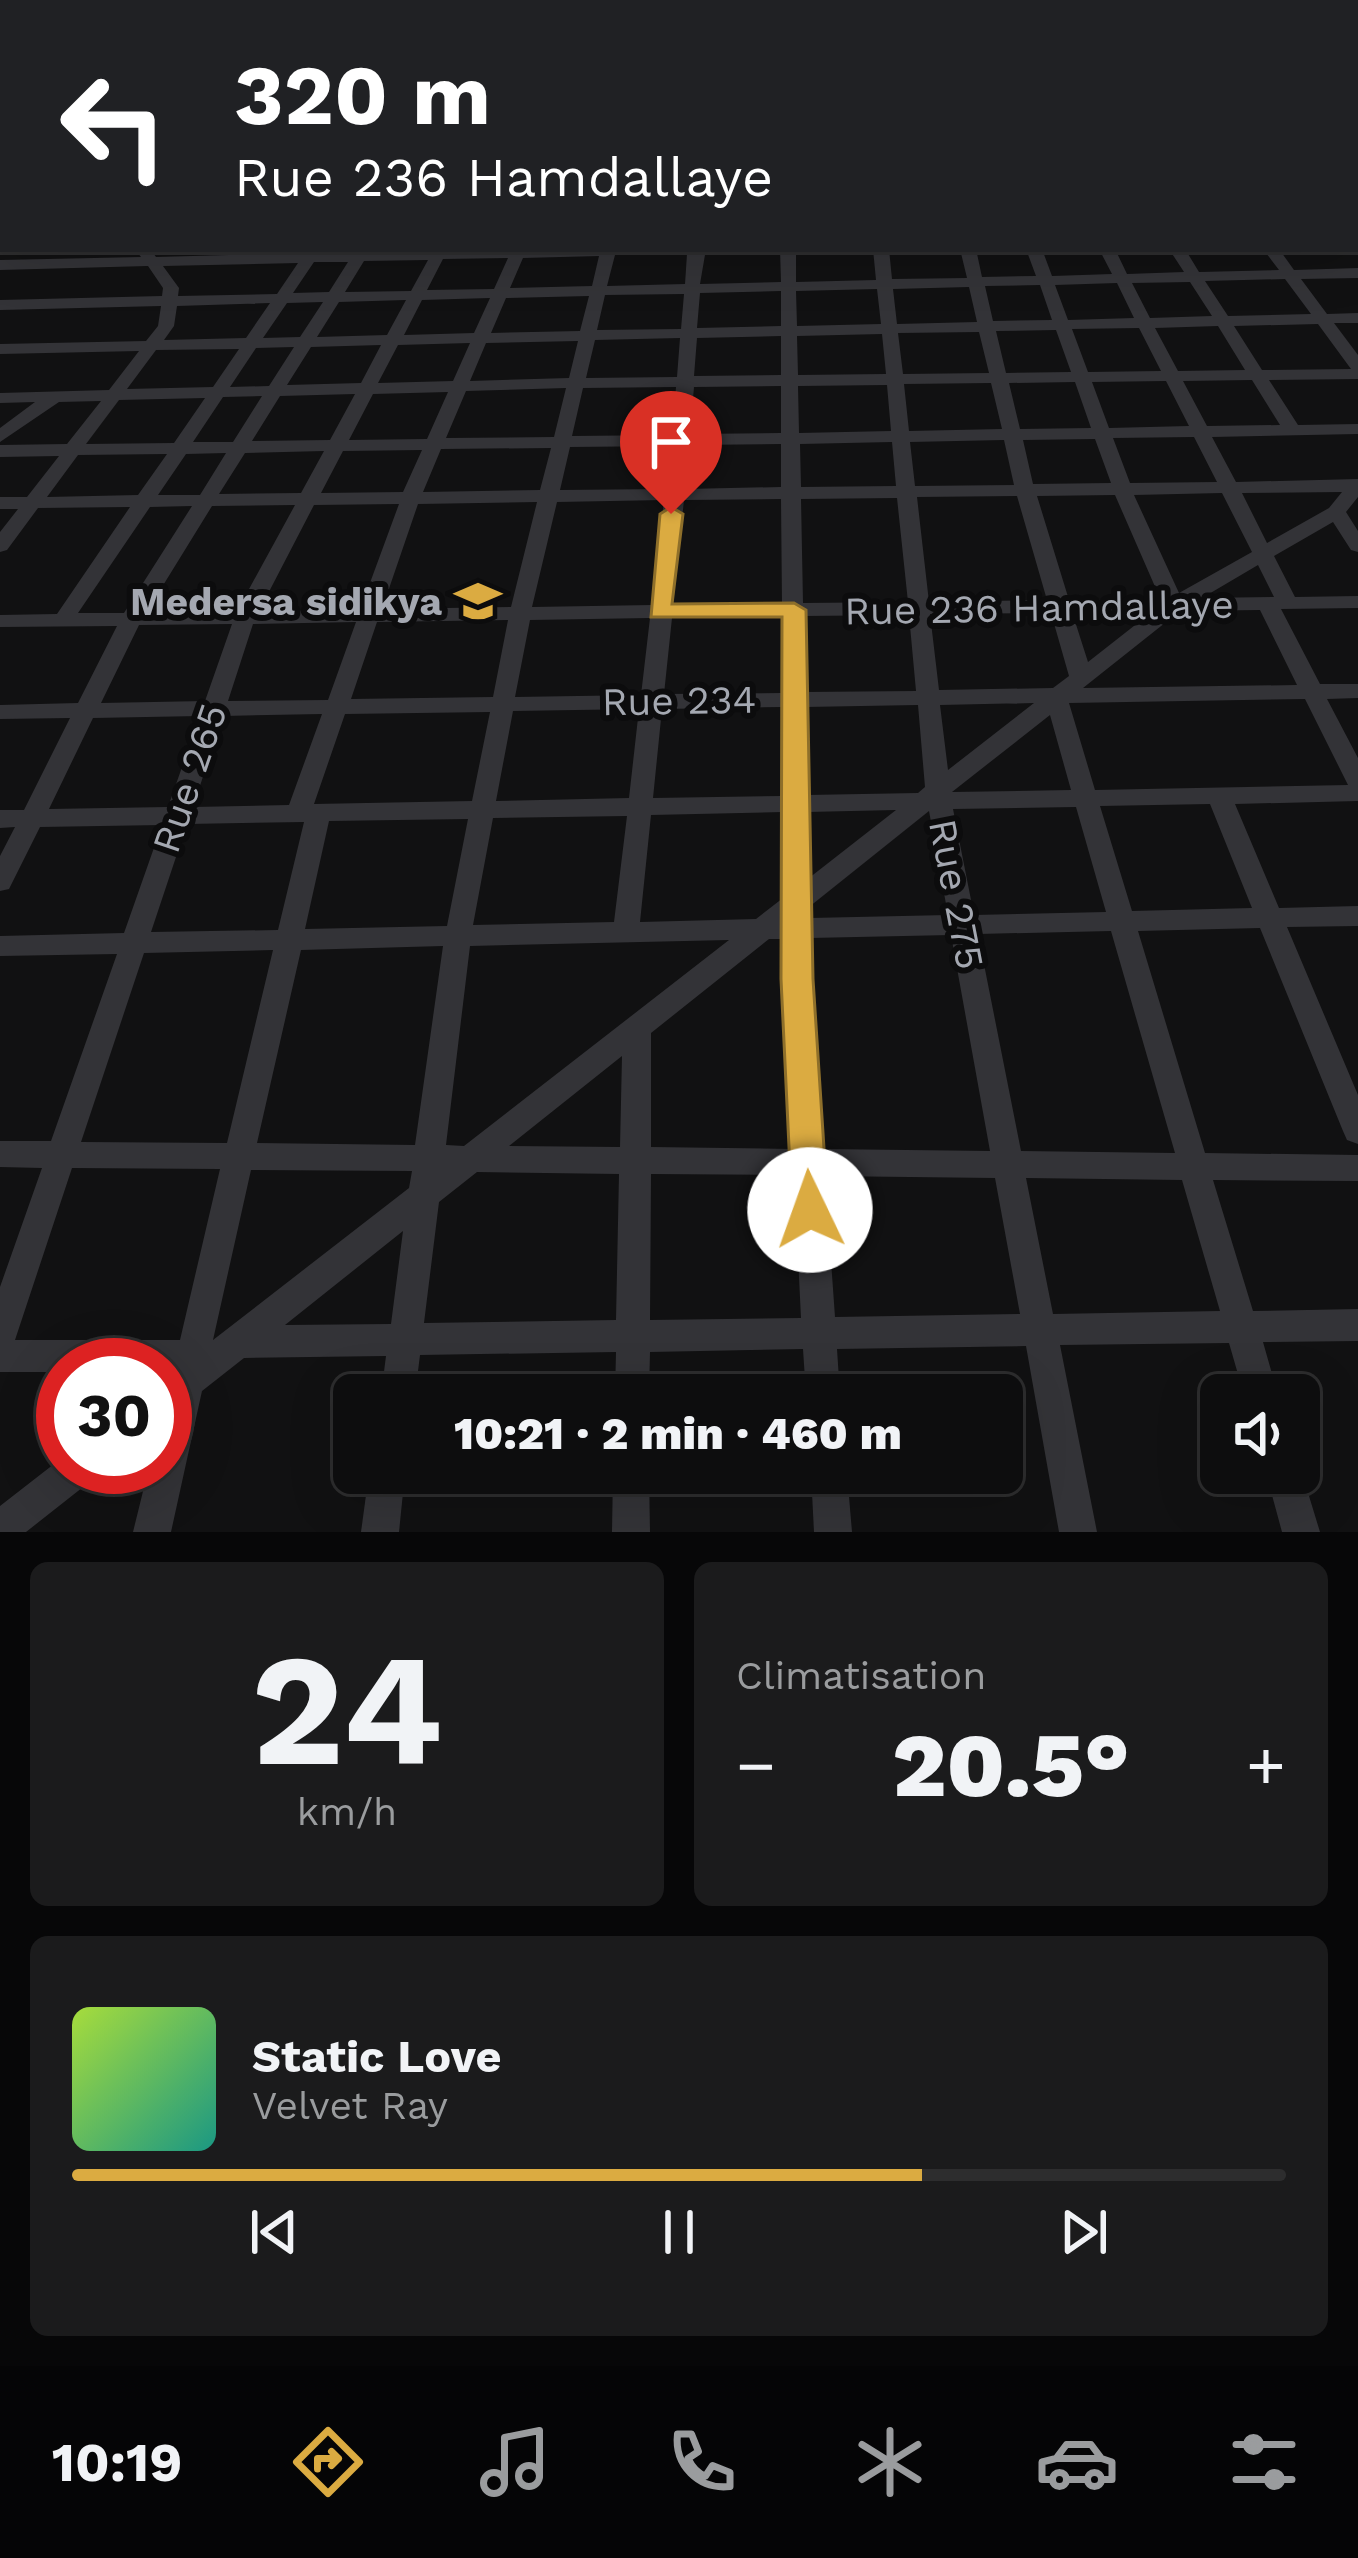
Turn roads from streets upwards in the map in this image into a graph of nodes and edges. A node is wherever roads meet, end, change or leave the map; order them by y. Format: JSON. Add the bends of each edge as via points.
{"nodes":[{"id":1,"x":50,"y":252,"type":"edge"},
{"id":2,"x":76,"y":252,"type":"edge"},
{"id":3,"x":439,"y":252,"type":"edge"},
{"id":4,"x":518,"y":252,"type":"edge"},
{"id":5,"x":608,"y":252,"type":"edge"},
{"id":6,"x":697,"y":252,"type":"edge"},
{"id":7,"x":788,"y":252,"type":"edge"},
{"id":8,"x":881,"y":252,"type":"edge"},
{"id":9,"x":969,"y":252,"type":"edge"},
{"id":10,"x":1035,"y":252,"type":"edge"},
{"id":11,"x":1108,"y":252,"type":"edge"},
{"id":12,"x":1179,"y":252,"type":"edge"},
{"id":13,"x":1274,"y":252,"type":"edge"},
{"id":14,"x":313,"y":253,"type":"edge"},
{"id":15,"x":361,"y":253,"type":"edge"},
{"id":16,"x":149,"y":255,"type":"edge"},
{"id":17,"x":30,"y":264,"type":"junction"},
{"id":18,"x":0,"y":265,"type":"edge"},
{"id":19,"x":1358,"y":273,"type":"edge"},
{"id":20,"x":1292,"y":274,"type":"junction"},
{"id":21,"x":1195,"y":277,"type":"junction"},
{"id":22,"x":1122,"y":279,"type":"junction"},
{"id":23,"x":0,"y":281,"type":"edge"},
{"id":24,"x":1046,"y":281,"type":"junction"},
{"id":25,"x":976,"y":283,"type":"junction"},
{"id":26,"x":884,"y":285,"type":"junction"},
{"id":27,"x":788,"y":287,"type":"junction"},
{"id":28,"x":692,"y":290,"type":"junction"},
{"id":29,"x":598,"y":292,"type":"junction"},
{"id":30,"x":499,"y":294,"type":"junction"},
{"id":31,"x":416,"y":296,"type":"junction"},
{"id":32,"x":332,"y":298,"type":"junction"},
{"id":33,"x":281,"y":299,"type":"junction"},
{"id":34,"x":171,"y":301,"type":"junction"},
{"id":35,"x":0,"y":305,"type":"edge"},
{"id":36,"x":1358,"y":318,"type":"edge"},
{"id":37,"x":1324,"y":319,"type":"junction"},
{"id":38,"x":1223,"y":321,"type":"junction"},
{"id":39,"x":1145,"y":323,"type":"junction"},
{"id":40,"x":1062,"y":325,"type":"junction"},
{"id":41,"x":986,"y":327,"type":"junction"},
{"id":42,"x":887,"y":329,"type":"junction"},
{"id":43,"x":789,"y":332,"type":"junction"},
{"id":44,"x":688,"y":334,"type":"junction"},
{"id":45,"x":587,"y":336,"type":"junction"},
{"id":46,"x":480,"y":338,"type":"junction"},
{"id":47,"x":392,"y":340,"type":"junction"},
{"id":48,"x":304,"y":342,"type":"junction"},
{"id":49,"x":251,"y":344,"type":"junction"},
{"id":50,"x":152,"y":346,"type":"junction"},
{"id":51,"x":0,"y":349,"type":"edge"},
{"id":52,"x":1358,"y":370,"type":"edge"},
{"id":53,"x":1257,"y":375,"type":"junction"},
{"id":54,"x":1172,"y":376,"type":"junction"},
{"id":55,"x":1081,"y":377,"type":"junction"},
{"id":56,"x":998,"y":378,"type":"junction"},
{"id":57,"x":892,"y":379,"type":"junction"},
{"id":58,"x":789,"y":380,"type":"junction"},
{"id":59,"x":685,"y":382,"type":"junction"},
{"id":60,"x":576,"y":383,"type":"junction"},
{"id":61,"x":459,"y":386,"type":"junction"},
{"id":62,"x":367,"y":388,"type":"junction"},
{"id":63,"x":272,"y":391,"type":"junction"},
{"id":64,"x":217,"y":393,"type":"junction"},
{"id":65,"x":118,"y":395,"type":"junction"},
{"id":66,"x":53,"y":397,"type":"junction"},
{"id":67,"x":0,"y":398,"type":"edge"},
{"id":68,"x":1358,"y":429,"type":"edge"},
{"id":69,"x":1292,"y":430,"type":"junction"},
{"id":70,"x":1201,"y":431,"type":"junction"},
{"id":71,"x":1102,"y":433,"type":"junction"},
{"id":72,"x":1010,"y":434,"type":"junction"},
{"id":73,"x":900,"y":435,"type":"junction"},
{"id":74,"x":0,"y":436,"type":"edge"},
{"id":75,"x":791,"y":436,"type":"junction"},
{"id":76,"x":680,"y":438,"type":"junction"},
{"id":77,"x":562,"y":440,"type":"junction"},
{"id":78,"x":435,"y":441,"type":"junction"},
{"id":79,"x":338,"y":442,"type":"junction"},
{"id":80,"x":239,"y":444,"type":"junction"},
{"id":81,"x":182,"y":446,"type":"junction"},
{"id":82,"x":76,"y":449,"type":"junction"},
{"id":83,"x":0,"y":451,"type":"edge"},
{"id":84,"x":1358,"y":486,"type":"edge"},
{"id":85,"x":1228,"y":487,"type":"junction"},
{"id":86,"x":1122,"y":488,"type":"junction"},
{"id":87,"x":1025,"y":489,"type":"junction"},
{"id":88,"x":906,"y":490,"type":"junction"},
{"id":89,"x":792,"y":492,"type":"junction"},
{"id":90,"x":674,"y":494,"type":"junction"},
{"id":91,"x":549,"y":495,"type":"junction"},
{"id":92,"x":411,"y":496,"type":"junction"},
{"id":93,"x":309,"y":498,"type":"junction"},
{"id":94,"x":202,"y":499,"type":"junction"},
{"id":95,"x":144,"y":500,"type":"junction"},
{"id":96,"x":35,"y":501,"type":"junction"},
{"id":97,"x":0,"y":502,"type":"edge"},
{"id":98,"x":1336,"y":512,"type":"junction"},
{"id":99,"x":0,"y":546,"type":"edge"},
{"id":100,"x":1358,"y":546,"type":"edge"},
{"id":101,"x":1264,"y":556,"type":"junction"},
{"id":102,"x":1358,"y":602,"type":"edge"},
{"id":103,"x":1278,"y":603,"type":"junction"},
{"id":104,"x":1174,"y":605,"type":"junction"},
{"id":105,"x":1058,"y":606,"type":"junction"},
{"id":106,"x":920,"y":608,"type":"junction"},
{"id":107,"x":794,"y":610,"type":"junction"},
{"id":108,"x":659,"y":612,"type":"junction"},
{"id":109,"x":520,"y":614,"type":"junction"},
{"id":110,"x":366,"y":616,"type":"junction"},
{"id":111,"x":245,"y":617,"type":"junction"},
{"id":112,"x":131,"y":619,"type":"junction"},
{"id":113,"x":63,"y":620,"type":"junction"},
{"id":114,"x":0,"y":621,"type":"edge"},
{"id":115,"x":1081,"y":677,"type":"junction"},
{"id":116,"x":1312,"y":691,"type":"junction"},
{"id":117,"x":1358,"y":691,"type":"edge"},
{"id":118,"x":930,"y":697,"type":"junction"},
{"id":119,"x":1057,"y":697,"type":"junction"},
{"id":120,"x":795,"y":699,"type":"junction"},
{"id":121,"x":650,"y":700,"type":"junction"},
{"id":122,"x":502,"y":701,"type":"junction"},
{"id":123,"x":336,"y":705,"type":"junction"},
{"id":124,"x":212,"y":707,"type":"junction"},
{"id":125,"x":85,"y":710,"type":"junction"},
{"id":126,"x":0,"y":712,"type":"edge"},
{"id":127,"x":1358,"y":781,"type":"edge"},
{"id":128,"x":1358,"y":793,"type":"edge"},
{"id":129,"x":1219,"y":796,"type":"junction"},
{"id":130,"x":934,"y":797,"type":"junction"},
{"id":131,"x":1084,"y":798,"type":"junction"},
{"id":132,"x":796,"y":803,"type":"junction"},
{"id":133,"x":638,"y":806,"type":"junction"},
{"id":134,"x":482,"y":808,"type":"junction"},
{"id":135,"x":309,"y":812,"type":"junction"},
{"id":136,"x":176,"y":814,"type":"junction"},
{"id":137,"x":0,"y":818,"type":"edge"},
{"id":138,"x":31,"y":818,"type":"junction"},
{"id":139,"x":0,"y":882,"type":"edge"},
{"id":140,"x":796,"y":914,"type":"junction"},
{"id":141,"x":1358,"y":916,"type":"edge"},
{"id":142,"x":1270,"y":918,"type":"junction"},
{"id":143,"x":1120,"y":921,"type":"junction"},
{"id":144,"x":963,"y":925,"type":"junction"},
{"id":145,"x":758,"y":929,"type":"junction"},
{"id":146,"x":626,"y":932,"type":"junction"},
{"id":147,"x":458,"y":936,"type":"junction"},
{"id":148,"x":289,"y":940,"type":"junction"},
{"id":149,"x":132,"y":944,"type":"junction"},
{"id":150,"x":0,"y":946,"type":"edge"},
{"id":151,"x":637,"y":1026,"type":"junction"},
{"id":152,"x":1358,"y":1131,"type":"edge"},
{"id":153,"x":0,"y":1154,"type":"edge"},
{"id":154,"x":61,"y":1155,"type":"junction"},
{"id":155,"x":238,"y":1157,"type":"junction"},
{"id":156,"x":470,"y":1159,"type":"junction"},
{"id":157,"x":428,"y":1160,"type":"junction"},
{"id":158,"x":633,"y":1162,"type":"junction"},
{"id":159,"x":807,"y":1164,"type":"junction"},
{"id":160,"x":1009,"y":1165,"type":"junction"},
{"id":161,"x":1192,"y":1167,"type":"junction"},
{"id":162,"x":1358,"y":1168,"type":"edge"},
{"id":163,"x":424,"y":1195,"type":"junction"},
{"id":164,"x":1358,"y":1325,"type":"edge"},
{"id":165,"x":1241,"y":1328,"type":"junction"},
{"id":166,"x":1040,"y":1331,"type":"junction"},
{"id":167,"x":818,"y":1334,"type":"junction"},
{"id":168,"x":0,"y":1335,"type":"edge"},
{"id":169,"x":632,"y":1336,"type":"junction"},
{"id":170,"x":192,"y":1338,"type":"edge"},
{"id":171,"x":405,"y":1340,"type":"junction"},
{"id":172,"x":238,"y":1342,"type":"junction"},
{"id":173,"x":0,"y":1356,"type":"edge"},
{"id":174,"x":36,"y":1361,"type":"edge"},
{"id":175,"x":192,"y":1372,"type":"edge"},
{"id":176,"x":401,"y":1374,"type":"edge"},
{"id":177,"x":632,"y":1374,"type":"edge"},
{"id":178,"x":821,"y":1374,"type":"edge"},
{"id":179,"x":1255,"y":1374,"type":"edge"},
{"id":180,"x":45,"y":1494,"type":"edge"},
{"id":181,"x":159,"y":1494,"type":"edge"},
{"id":182,"x":385,"y":1494,"type":"edge"},
{"id":183,"x":631,"y":1494,"type":"edge"},
{"id":184,"x":830,"y":1494,"type":"edge"},
{"id":185,"x":1290,"y":1494,"type":"edge"},
{"id":186,"x":0,"y":1529,"type":"edge"},
{"id":187,"x":152,"y":1532,"type":"edge"},
{"id":188,"x":380,"y":1532,"type":"edge"},
{"id":189,"x":631,"y":1532,"type":"edge"},
{"id":190,"x":833,"y":1532,"type":"edge"},
{"id":191,"x":1078,"y":1532,"type":"edge"},
{"id":192,"x":1301,"y":1532,"type":"edge"}],
"edges":[{"from":1,"to":17,"type":"street"},
{"from":2,"to":17,"type":"street"},
{"from":3,"to":15,"type":"street"},
{"from":3,"to":31,"type":"street","name":"Rue 265"},
{"from":4,"to":30,"type":"street"},
{"from":5,"to":29,"type":"street"},
{"from":6,"to":28,"type":"street"},
{"from":7,"to":27,"type":"street"},
{"from":8,"to":26,"type":"street","name":"Rue 275"},
{"from":9,"to":25,"type":"street"},
{"from":10,"to":24,"type":"street"},
{"from":11,"to":22,"type":"street"},
{"from":12,"to":21,"type":"street"},
{"from":13,"to":20,"type":"street"},
{"from":14,"to":15,"type":"street"},
{"from":14,"to":16,"type":"street"},
{"from":14,"to":33,"type":"street"},
{"from":15,"to":32,"type":"street"},
{"from":16,"to":17,"type":"street"},
{"from":16,"to":34,"type":"street"},
{"from":17,"to":18,"type":"street"},
{"from":17,"to":23,"type":"street"},
{"from":19,"to":20,"type":"street"},
{"from":20,"to":21,"type":"street"},
{"from":20,"to":37,"type":"street"},
{"from":21,"to":22,"type":"street"},
{"from":21,"to":38,"type":"street"},
{"from":22,"to":24,"type":"street"},
{"from":22,"to":39,"type":"street"},
{"from":24,"to":25,"type":"street"},
{"from":24,"to":40,"type":"street"},
{"from":25,"to":26,"type":"street"},
{"from":25,"to":41,"type":"street"},
{"from":26,"to":27,"type":"street"},
{"from":26,"to":42,"type":"street","name":"Rue 275"},
{"from":27,"to":28,"type":"street"},
{"from":27,"to":43,"type":"street"},
{"from":28,"to":29,"type":"street"},
{"from":28,"to":44,"type":"street"},
{"from":29,"to":30,"type":"street"},
{"from":29,"to":45,"type":"street"},
{"from":30,"to":31,"type":"street"},
{"from":30,"to":46,"type":"street"},
{"from":31,"to":32,"type":"street"},
{"from":31,"to":47,"type":"street","name":"Rue 265"},
{"from":32,"to":33,"type":"street"},
{"from":32,"to":48,"type":"street"},
{"from":33,"to":34,"type":"street"},
{"from":33,"to":49,"type":"street"},
{"from":34,"to":35,"type":"street"},
{"from":34,"to":50,"type":"street"},
{"from":36,"to":37,"type":"street"},
{"from":37,"to":38,"type":"street"},
{"from":37,"to":52,"type":"street"},
{"from":38,"to":39,"type":"street"},
{"from":38,"to":53,"type":"street"},
{"from":39,"to":40,"type":"street"},
{"from":39,"to":54,"type":"street"},
{"from":40,"to":41,"type":"street"},
{"from":40,"to":55,"type":"street"},
{"from":41,"to":42,"type":"street"},
{"from":41,"to":56,"type":"street"},
{"from":42,"to":43,"type":"street"},
{"from":42,"to":57,"type":"street","name":"Rue 275"},
{"from":43,"to":44,"type":"street"},
{"from":43,"to":58,"type":"street"},
{"from":44,"to":45,"type":"street"},
{"from":44,"to":59,"type":"street"},
{"from":45,"to":46,"type":"street"},
{"from":45,"to":60,"type":"street"},
{"from":46,"to":47,"type":"street"},
{"from":46,"to":61,"type":"street"},
{"from":47,"to":48,"type":"street"},
{"from":47,"to":62,"type":"street","name":"Rue 265"},
{"from":48,"to":49,"type":"street"},
{"from":48,"to":63,"type":"street"},
{"from":49,"to":50,"type":"street"},
{"from":49,"to":64,"type":"street"},
{"from":50,"to":51,"type":"street"},
{"from":50,"to":65,"type":"street"},
{"from":52,"to":53,"type":"street"},
{"from":53,"to":54,"type":"street"},
{"from":53,"to":69,"type":"street"},
{"from":54,"to":55,"type":"street"},
{"from":54,"to":70,"type":"street"},
{"from":55,"to":56,"type":"street"},
{"from":55,"to":71,"type":"street"},
{"from":56,"to":57,"type":"street"},
{"from":56,"to":72,"type":"street"},
{"from":57,"to":58,"type":"street"},
{"from":57,"to":73,"type":"street","name":"Rue 275"},
{"from":58,"to":59,"type":"street"},
{"from":58,"to":75,"type":"street"},
{"from":59,"to":60,"type":"street"},
{"from":59,"to":76,"type":"street"},
{"from":60,"to":61,"type":"street"},
{"from":60,"to":77,"type":"street"},
{"from":61,"to":62,"type":"street"},
{"from":61,"to":78,"type":"street"},
{"from":62,"to":63,"type":"street"},
{"from":62,"to":79,"type":"street","name":"Rue 265"},
{"from":63,"to":64,"type":"street"},
{"from":63,"to":80,"type":"street"},
{"from":64,"to":65,"type":"street"},
{"from":64,"to":81,"type":"street"},
{"from":65,"to":66,"type":"street"},
{"from":65,"to":82,"type":"street"},
{"from":66,"to":67,"type":"street"},
{"from":66,"to":74,"type":"street"},
{"from":68,"to":69,"type":"street"},
{"from":69,"to":70,"type":"street"},
{"from":70,"to":71,"type":"street"},
{"from":70,"to":85,"type":"street"},
{"from":71,"to":72,"type":"street"},
{"from":71,"to":86,"type":"street"},
{"from":72,"to":73,"type":"street"},
{"from":72,"to":87,"type":"street"},
{"from":73,"to":75,"type":"street"},
{"from":73,"to":88,"type":"street","name":"Rue 275"},
{"from":75,"to":76,"type":"street"},
{"from":75,"to":89,"type":"street"},
{"from":76,"to":77,"type":"street"},
{"from":76,"to":90,"type":"street"},
{"from":77,"to":78,"type":"street"},
{"from":77,"to":91,"type":"street"},
{"from":78,"to":79,"type":"street"},
{"from":78,"to":92,"type":"street"},
{"from":79,"to":80,"type":"street"},
{"from":79,"to":93,"type":"street","name":"Rue 265"},
{"from":80,"to":81,"type":"street"},
{"from":80,"to":94,"type":"street"},
{"from":81,"to":82,"type":"street"},
{"from":81,"to":95,"type":"street"},
{"from":82,"to":83,"type":"street"},
{"from":82,"to":96,"type":"street"},
{"from":84,"to":85,"type":"street"},
{"from":84,"to":98,"type":"street"},
{"from":85,"to":86,"type":"street"},
{"from":85,"to":101,"type":"street"},
{"from":86,"to":87,"type":"street"},
{"from":86,"to":104,"type":"street"},
{"from":87,"to":88,"type":"street"},
{"from":87,"to":105,"type":"street"},
{"from":88,"to":89,"type":"street"},
{"from":88,"to":106,"type":"street","name":"Rue 275"},
{"from":89,"to":90,"type":"street"},
{"from":89,"to":107,"type":"street"},
{"from":90,"to":91,"type":"street"},
{"from":90,"to":108,"type":"street"},
{"from":91,"to":92,"type":"street"},
{"from":91,"to":109,"type":"street"},
{"from":92,"to":93,"type":"street"},
{"from":92,"to":110,"type":"street"},
{"from":93,"to":94,"type":"street"},
{"from":93,"to":111,"type":"street","name":"Rue 265"},
{"from":94,"to":95,"type":"street"},
{"from":94,"to":112,"type":"street"},
{"from":95,"to":96,"type":"street"},
{"from":95,"to":113,"type":"street"},
{"from":96,"to":97,"type":"street"},
{"from":96,"to":99,"type":"street"},
{"from":98,"to":100,"type":"street"},
{"from":98,"to":101,"type":"street"},
{"from":101,"to":103,"type":"street"},
{"from":101,"to":104,"type":"street"},
{"from":102,"to":103,"type":"street","name":"Rue 236 Hamdallaye"},
{"from":103,"to":104,"type":"street","name":"Rue 236 Hamdallaye"},
{"from":103,"to":116,"type":"street"},
{"from":104,"to":105,"type":"street","name":"Rue 236 Hamdallaye"},
{"from":104,"to":115,"type":"street"},
{"from":105,"to":106,"type":"street","name":"Rue 236 Hamdallaye"},
{"from":105,"to":115,"type":"street"},
{"from":106,"to":107,"type":"street","name":"Rue 236 Hamdallaye"},
{"from":106,"to":118,"type":"street","name":"Rue 275"},
{"from":107,"to":108,"type":"street","name":"Rue 236 Hamdallaye"},
{"from":107,"to":120,"type":"street"},
{"from":108,"to":109,"type":"street","name":"Rue 236 Hamdallaye"},
{"from":108,"to":121,"type":"street"},
{"from":109,"to":110,"type":"street","name":"Rue 236 Hamdallaye"},
{"from":109,"to":122,"type":"street"},
{"from":110,"to":111,"type":"street","name":"Rue 236 Hamdallaye"},
{"from":110,"to":123,"type":"street"},
{"from":111,"to":112,"type":"street","name":"Rue 236 Hamdallaye"},
{"from":111,"to":124,"type":"street","name":"Rue 265"},
{"from":112,"to":113,"type":"street","name":"Rue 236 Hamdallaye"},
{"from":112,"to":125,"type":"street"},
{"from":113,"to":114,"type":"street","name":"Rue 236 Hamdallaye"},
{"from":115,"to":119,"type":"street"},
{"from":116,"to":117,"type":"street","name":"Rue 234"},
{"from":116,"to":119,"type":"street","name":"Rue 234"},
{"from":116,"to":127,"type":"street"},
{"from":118,"to":119,"type":"street","name":"Rue 234"},
{"from":118,"to":120,"type":"street","name":"Rue 234"},
{"from":118,"to":130,"type":"street","name":"Rue 275"},
{"from":119,"to":130,"type":"street"},
{"from":119,"to":131,"type":"street"},
{"from":120,"to":121,"type":"street","name":"Rue 234"},
{"from":120,"to":132,"type":"street"},
{"from":121,"to":122,"type":"street","name":"Rue 234"},
{"from":121,"to":133,"type":"street"},
{"from":122,"to":123,"type":"street","name":"Rue 234"},
{"from":122,"to":134,"type":"street"},
{"from":123,"to":124,"type":"street","name":"Rue 234"},
{"from":123,"to":135,"type":"street"},
{"from":124,"to":125,"type":"street","name":"Rue 234"},
{"from":124,"to":136,"type":"street","name":"Rue 265"},
{"from":125,"to":126,"type":"street","name":"Rue 234"},
{"from":125,"to":138,"type":"street"},
{"from":128,"to":129,"type":"street"},
{"from":129,"to":131,"type":"street"},
{"from":129,"to":142,"type":"street"},
{"from":130,"to":131,"type":"street"},
{"from":130,"to":132,"type":"street"},
{"from":130,"to":140,"type":"street"},
{"from":130,"to":144,"type":"street","name":"Rue 275"},
{"from":131,"to":143,"type":"street"},
{"from":132,"to":133,"type":"street"},
{"from":132,"to":140,"type":"street"},
{"from":133,"to":134,"type":"street"},
{"from":133,"to":146,"type":"street"},
{"from":134,"to":135,"type":"street"},
{"from":134,"to":147,"type":"street"},
{"from":135,"to":136,"type":"street"},
{"from":135,"to":148,"type":"street"},
{"from":136,"to":138,"type":"street"},
{"from":136,"to":149,"type":"street","name":"Rue 265"},
{"from":137,"to":138,"type":"street"},
{"from":138,"to":139,"type":"street"},
{"from":140,"to":144,"type":"street"},
{"from":140,"to":145,"type":"street"},
{"from":140,"to":159,"type":"street"},
{"from":141,"to":142,"type":"street"},
{"from":142,"to":143,"type":"street"},
{"from":142,"to":152,"type":"street"},
{"from":143,"to":144,"type":"street"},
{"from":143,"to":161,"type":"street"},
{"from":144,"to":160,"type":"street","name":"Rue 275"},
{"from":145,"to":146,"type":"street"},
{"from":145,"to":151,"type":"street"},
{"from":146,"to":147,"type":"street"},
{"from":147,"to":148,"type":"street"},
{"from":147,"to":157,"type":"street"},
{"from":148,"to":149,"type":"street"},
{"from":148,"to":155,"type":"street"},
{"from":149,"to":150,"type":"street"},
{"from":149,"to":154,"type":"street","name":"Rue 265"},
{"from":151,"to":156,"type":"street"},
{"from":151,"to":158,"type":"street"},
{"from":153,"to":154,"type":"street"},
{"from":154,"to":155,"type":"street"},
{"from":154,"to":168,"type":"street","name":"Rue 265"},
{"from":155,"to":157,"type":"street"},
{"from":155,"to":170,"type":"street"},
{"from":156,"to":157,"type":"street"},
{"from":156,"to":158,"type":"street"},
{"from":156,"to":163,"type":"street"},
{"from":157,"to":163,"type":"street"},
{"from":158,"to":159,"type":"street"},
{"from":158,"to":169,"type":"street"},
{"from":159,"to":160,"type":"street"},
{"from":159,"to":167,"type":"street"},
{"from":160,"to":161,"type":"street"},
{"from":160,"to":166,"type":"street","name":"Rue 275"},
{"from":161,"to":162,"type":"street"},
{"from":161,"to":165,"type":"street"},
{"from":163,"to":171,"type":"street"},
{"from":163,"to":172,"type":"street"},
{"from":164,"to":165,"type":"street"},
{"from":165,"to":166,"type":"street"},
{"from":165,"to":179,"type":"street"},
{"from":166,"to":167,"type":"street"},
{"from":166,"to":191,"type":"street","name":"Rue 275"},
{"from":167,"to":169,"type":"street"},
{"from":167,"to":178,"type":"street"},
{"from":169,"to":171,"type":"street"},
{"from":169,"to":177,"type":"street"},
{"from":171,"to":172,"type":"street"},
{"from":171,"to":176,"type":"street"},
{"from":172,"to":175,"type":"street"},
{"from":173,"to":174,"type":"street"},
{"from":180,"to":186,"type":"street"},
{"from":181,"to":187,"type":"street"},
{"from":182,"to":188,"type":"street"},
{"from":183,"to":189,"type":"street"},
{"from":184,"to":190,"type":"street"},
{"from":185,"to":192,"type":"street"}]}
